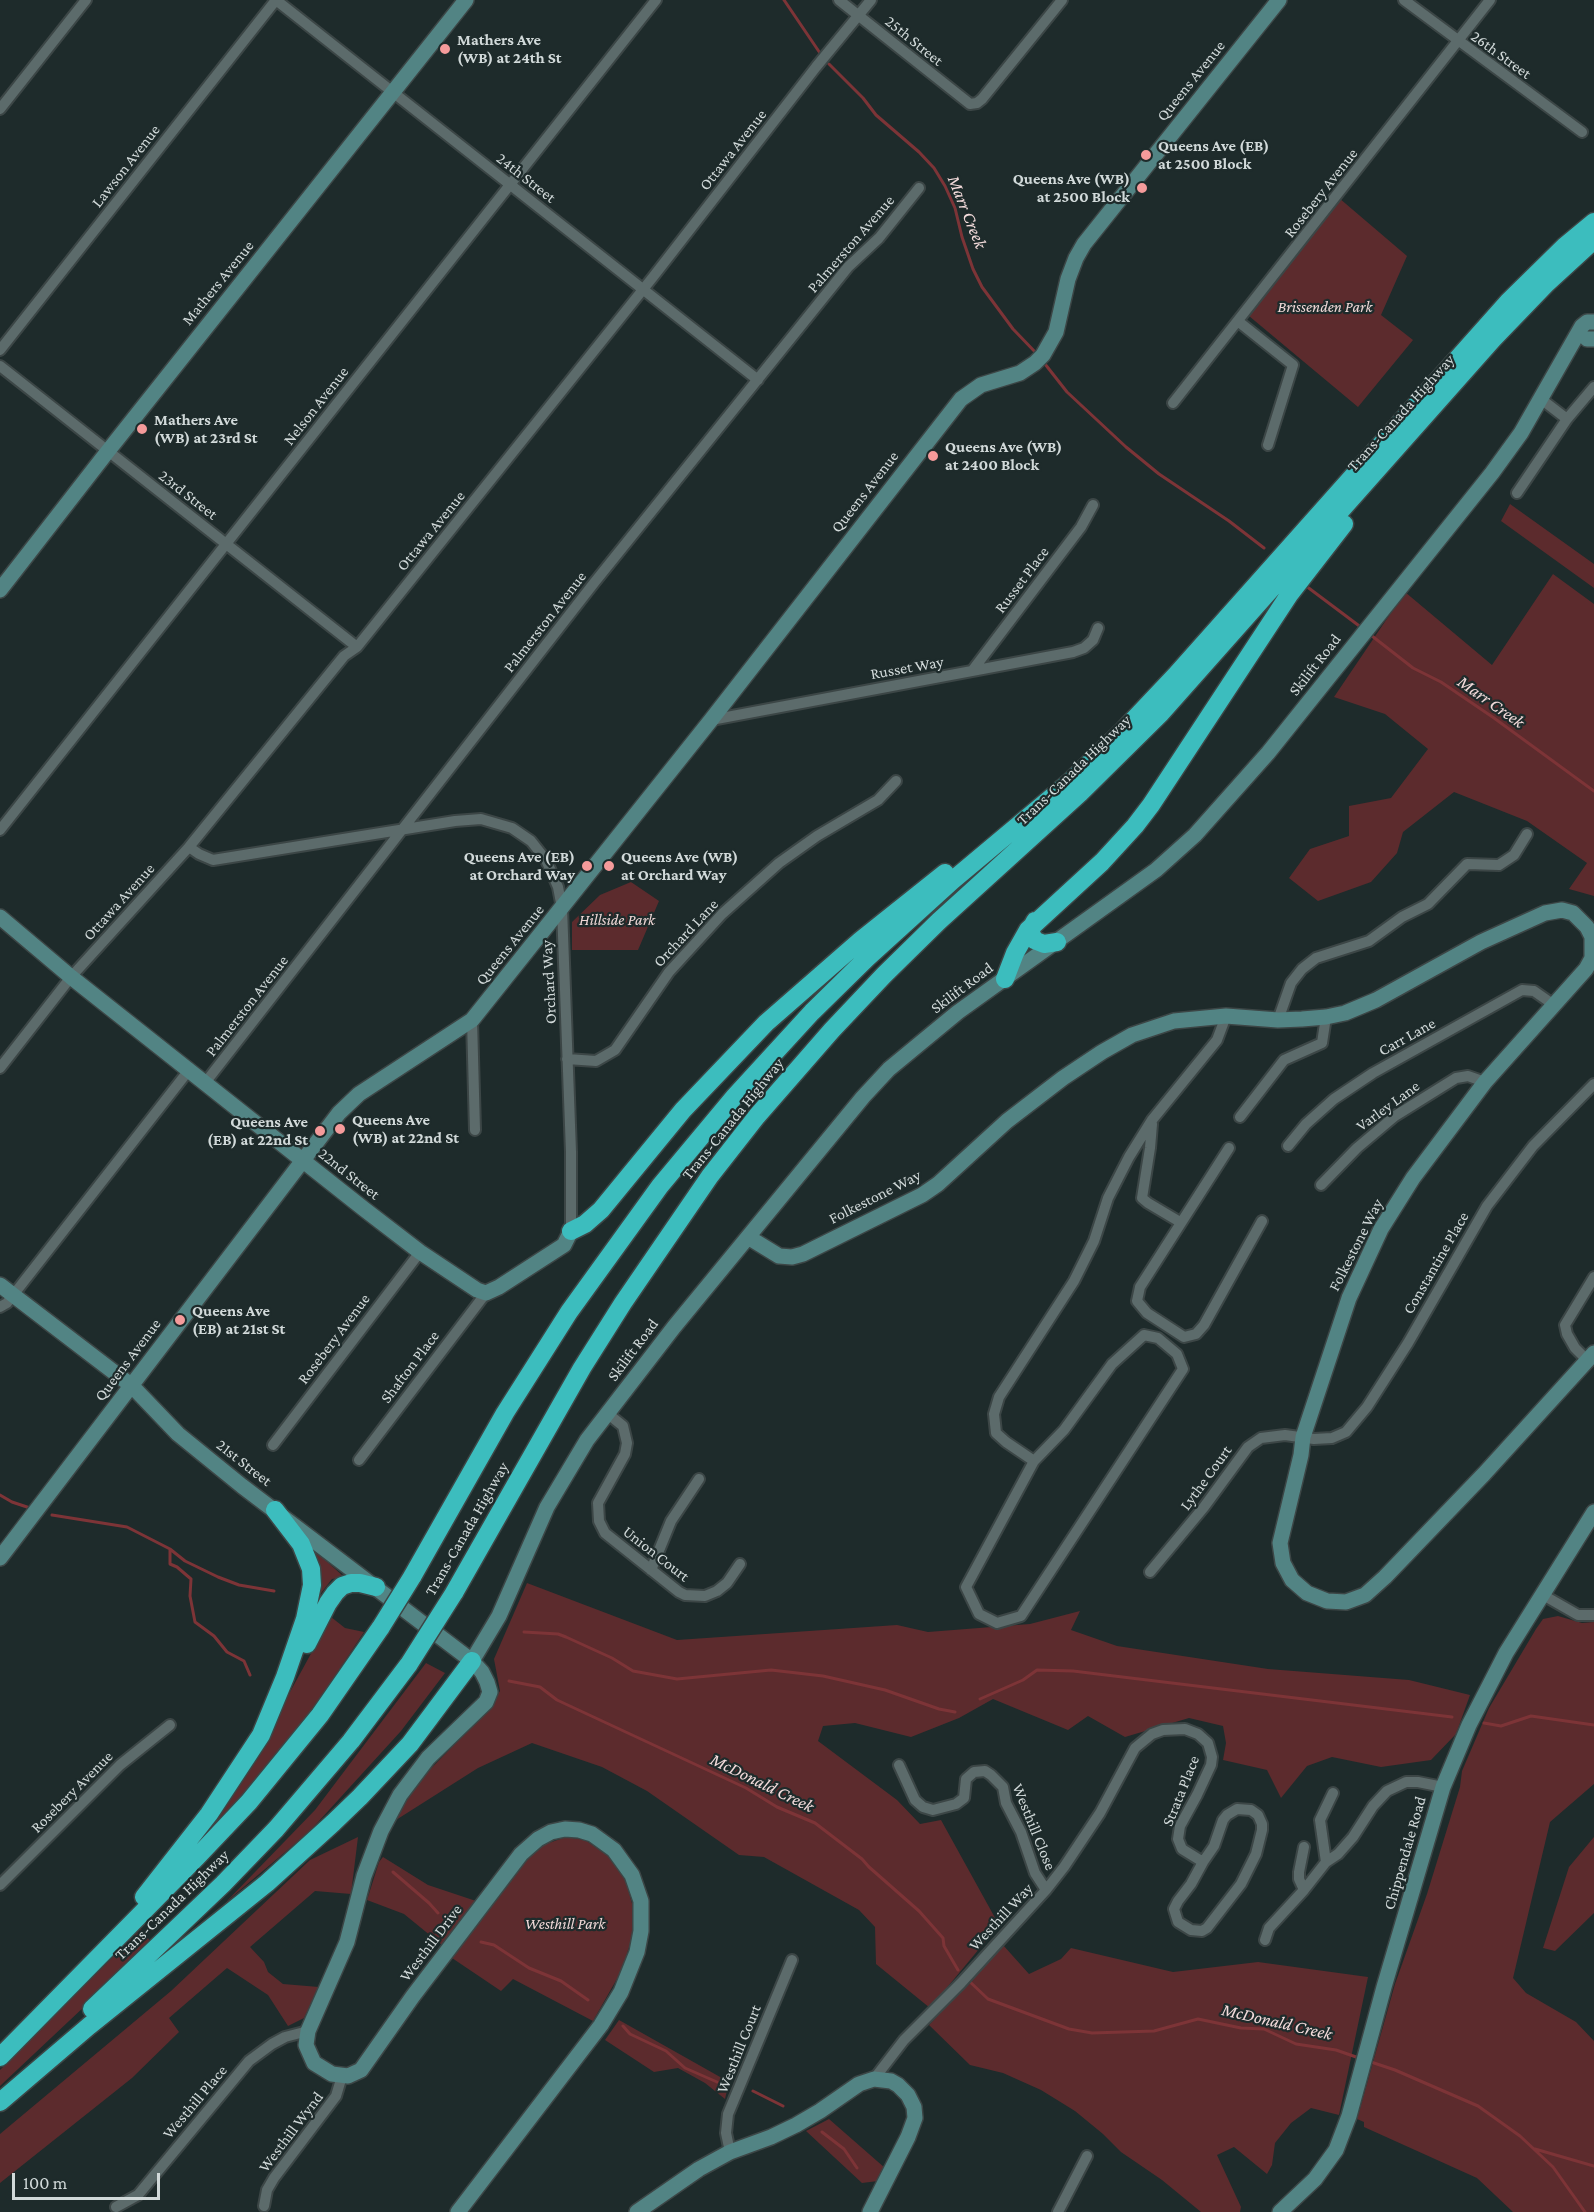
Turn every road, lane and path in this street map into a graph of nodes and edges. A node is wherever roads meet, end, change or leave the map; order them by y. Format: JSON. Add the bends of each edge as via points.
{"nodes":[{"id":1,"x":86,"y":0,"type":"edge"},
{"id":2,"x":276,"y":0,"type":"edge"},
{"id":3,"x":466,"y":0,"type":"edge"},
{"id":4,"x":656,"y":0,"type":"edge"},
{"id":5,"x":839,"y":0,"type":"edge"},
{"id":6,"x":871,"y":0,"type":"edge"},
{"id":7,"x":1062,"y":0,"type":"edge"},
{"id":8,"x":1279,"y":0,"type":"edge"},
{"id":9,"x":1404,"y":0,"type":"edge"},
{"id":10,"x":1490,"y":0,"type":"edge"},
{"id":11,"x":858,"y":15,"type":"junction"},
{"id":12,"x":1458,"y":41,"type":"junction"},
{"id":13,"x":394,"y":92,"type":"junction"},
{"id":14,"x":0,"y":109,"type":"edge"},
{"id":15,"x":1582,"y":132,"type":"dead end"},
{"id":16,"x":510,"y":184,"type":"junction"},
{"id":17,"x":919,"y":188,"type":"dead end"},
{"id":18,"x":1594,"y":222,"type":"edge"},
{"id":19,"x":1594,"y":240,"type":"edge"},
{"id":20,"x":643,"y":290,"type":"junction"},
{"id":21,"x":1239,"y":322,"type":"junction"},
{"id":22,"x":1589,"y":332,"type":"edge"},
{"id":23,"x":1493,"y":339,"type":"junction"},
{"id":24,"x":0,"y":350,"type":"edge"},
{"id":25,"x":0,"y":366,"type":"edge"},
{"id":26,"x":758,"y":380,"type":"junction"},
{"id":27,"x":1594,"y":387,"type":"edge"},
{"id":28,"x":1541,"y":399,"type":"junction"},
{"id":29,"x":1173,"y":403,"type":"dead end"},
{"id":30,"x":1567,"y":419,"type":"junction"},
{"id":31,"x":1268,"y":445,"type":"dead end"},
{"id":32,"x":108,"y":451,"type":"junction"},
{"id":33,"x":1517,"y":493,"type":"dead end"},
{"id":34,"x":1093,"y":505,"type":"dead end"},
{"id":35,"x":225,"y":544,"type":"junction"},
{"id":36,"x":0,"y":590,"type":"edge"},
{"id":37,"x":1098,"y":628,"type":"dead end"},
{"id":38,"x":357,"y":647,"type":"junction"},
{"id":39,"x":972,"y":671,"type":"junction"},
{"id":40,"x":711,"y":720,"type":"junction"},
{"id":41,"x":896,"y":782,"type":"dead end"},
{"id":42,"x":1070,"y":782,"type":"junction"},
{"id":43,"x":405,"y":828,"type":"junction"},
{"id":44,"x":0,"y":830,"type":"edge"},
{"id":45,"x":1527,"y":834,"type":"dead end"},
{"id":46,"x":189,"y":846,"type":"junction"},
{"id":47,"x":562,"y":908,"type":"junction"},
{"id":48,"x":0,"y":917,"type":"edge"},
{"id":49,"x":1035,"y":921,"type":"junction"},
{"id":50,"x":1058,"y":942,"type":"junction"},
{"id":51,"x":71,"y":977,"type":"junction"},
{"id":52,"x":1005,"y":979,"type":"junction"},
{"id":53,"x":1554,"y":1005,"type":"junction"},
{"id":54,"x":1226,"y":1016,"type":"junction"},
{"id":55,"x":1326,"y":1017,"type":"junction"},
{"id":56,"x":472,"y":1020,"type":"junction"},
{"id":57,"x":1278,"y":1020,"type":"junction"},
{"id":58,"x":567,"y":1059,"type":"junction"},
{"id":59,"x":0,"y":1068,"type":"edge"},
{"id":60,"x":189,"y":1070,"type":"junction"},
{"id":61,"x":1485,"y":1082,"type":"junction"},
{"id":62,"x":205,"y":1083,"type":"junction"},
{"id":63,"x":1594,"y":1084,"type":"edge"},
{"id":64,"x":1240,"y":1117,"type":"dead end"},
{"id":65,"x":1152,"y":1120,"type":"junction"},
{"id":66,"x":475,"y":1130,"type":"dead end"},
{"id":67,"x":1288,"y":1146,"type":"dead end"},
{"id":68,"x":1229,"y":1148,"type":"dead end"},
{"id":69,"x":304,"y":1161,"type":"junction"},
{"id":70,"x":1321,"y":1185,"type":"dead end"},
{"id":71,"x":1262,"y":1221,"type":"dead end"},
{"id":72,"x":1180,"y":1222,"type":"junction"},
{"id":73,"x":571,"y":1231,"type":"junction"},
{"id":74,"x":748,"y":1237,"type":"junction"},
{"id":75,"x":420,"y":1252,"type":"junction"},
{"id":76,"x":1594,"y":1277,"type":"edge"},
{"id":77,"x":0,"y":1286,"type":"edge"},
{"id":78,"x":486,"y":1293,"type":"junction"},
{"id":79,"x":12,"y":1295,"type":"junction"},
{"id":80,"x":0,"y":1306,"type":"edge"},
{"id":81,"x":1590,"y":1357,"type":"edge"},
{"id":82,"x":132,"y":1386,"type":"junction"},
{"id":83,"x":607,"y":1413,"type":"junction"},
{"id":84,"x":1303,"y":1437,"type":"junction"},
{"id":85,"x":273,"y":1444,"type":"dead end"},
{"id":86,"x":359,"y":1460,"type":"dead end"},
{"id":87,"x":1034,"y":1461,"type":"junction"},
{"id":88,"x":699,"y":1479,"type":"dead end"},
{"id":89,"x":275,"y":1510,"type":"junction"},
{"id":90,"x":1594,"y":1512,"type":"edge"},
{"id":91,"x":0,"y":1558,"type":"edge"},
{"id":92,"x":740,"y":1564,"type":"dead end"},
{"id":93,"x":651,"y":1570,"type":"junction"},
{"id":94,"x":1150,"y":1572,"type":"dead end"},
{"id":95,"x":376,"y":1587,"type":"junction"},
{"id":96,"x":1542,"y":1595,"type":"junction"},
{"id":97,"x":1594,"y":1615,"type":"edge"},
{"id":98,"x":472,"y":1661,"type":"junction"},
{"id":99,"x":170,"y":1725,"type":"dead end"},
{"id":100,"x":261,"y":1735,"type":"junction"},
{"id":101,"x":1128,"y":1759,"type":"joint"},
{"id":102,"x":899,"y":1765,"type":"dead end"},
{"id":103,"x":1443,"y":1788,"type":"junction"},
{"id":104,"x":1334,"y":1794,"type":"dead end"},
{"id":105,"x":1304,"y":1847,"type":"dead end"},
{"id":106,"x":1203,"y":1862,"type":"junction"},
{"id":107,"x":1326,"y":1862,"type":"junction"},
{"id":108,"x":0,"y":1885,"type":"edge"},
{"id":109,"x":1047,"y":1890,"type":"junction"},
{"id":110,"x":1304,"y":1890,"type":"junction"},
{"id":111,"x":1265,"y":1940,"type":"dead end"},
{"id":112,"x":100,"y":1955,"type":"junction"},
{"id":113,"x":792,"y":1960,"type":"dead end"},
{"id":114,"x":308,"y":2031,"type":"junction"},
{"id":115,"x":3,"y":2053,"type":"edge"},
{"id":116,"x":342,"y":2076,"type":"junction"},
{"id":117,"x":874,"y":2079,"type":"junction"},
{"id":118,"x":0,"y":2100,"type":"edge"},
{"id":119,"x":730,"y":2152,"type":"junction"},
{"id":120,"x":1087,"y":2156,"type":"dead end"},
{"id":121,"x":264,"y":2206,"type":"dead end"},
{"id":122,"x":116,"y":2207,"type":"dead end"},
{"id":123,"x":458,"y":2212,"type":"edge"},
{"id":124,"x":637,"y":2212,"type":"edge"},
{"id":125,"x":870,"y":2212,"type":"edge"},
{"id":126,"x":1058,"y":2212,"type":"edge"},
{"id":127,"x":1280,"y":2212,"type":"edge"}],
"edges":[{"from":1,"to":14,"type":"street"},
{"from":2,"to":13,"type":"street","name":"24th Street"},
{"from":2,"to":24,"type":"street","name":"Lawson Avenue"},
{"from":3,"to":13,"type":"street","name":"Mathers Avenue"},
{"from":4,"to":16,"type":"street","name":"Nelson Avenue"},
{"from":5,"to":11,"type":"street","name":"25th Street"},
{"from":6,"to":11,"type":"street","name":"Ottawa Avenue"},
{"from":7,"to":11,"type":"street","name":"25th Street","via":[[982,99],[970,104]]},
{"from":8,"to":40,"type":"street","name":"Queens Avenue","via":[[1084,244],[1068,279],[1056,332],[1043,355],[1020,373],[981,385],[961,399]]},
{"from":9,"to":12,"type":"street","name":"26th Street"},
{"from":10,"to":12,"type":"street","name":"Rosebery Avenue"},
{"from":11,"to":20,"type":"street","name":"Ottawa Avenue"},
{"from":12,"to":15,"type":"street","name":"26th Street"},
{"from":12,"to":21,"type":"street","name":"Rosebery Avenue"},
{"from":13,"to":16,"type":"street","name":"24th Street"},
{"from":13,"to":32,"type":"street","name":"Mathers Avenue"},
{"from":16,"to":20,"type":"street","name":"24th Street"},
{"from":16,"to":35,"type":"street","name":"Nelson Avenue"},
{"from":17,"to":26,"type":"street","name":"Palmerston Avenue","via":[[879,238],[848,267]]},
{"from":18,"to":42,"type":"highway","name":"Trans-Canada Highway","via":[[1508,302],[1156,696]]},
{"from":19,"to":23,"type":"highway","name":"Trans-Canada Highway"},
{"from":20,"to":26,"type":"street","name":"24th Street"},
{"from":20,"to":38,"type":"street","name":"Ottawa Avenue"},
{"from":21,"to":29,"type":"street","name":"Rosebery Avenue"},
{"from":21,"to":31,"type":"street","via":[[1293,365]]},
{"from":22,"to":28,"type":"street","name":"Skilift Road","via":[[1560,364]]},
{"from":23,"to":49,"type":"highway","via":[[1289,596],[1135,826],[1102,862]]},
{"from":23,"to":118,"type":"highway","name":"Trans-Canada Highway","bridge":true,"via":[[1161,713],[884,975],[758,1116],[710,1176],[623,1303],[454,1593],[409,1664],[351,1741],[257,1849]]},
{"from":25,"to":32,"type":"street","name":"23rd Street"},
{"from":26,"to":43,"type":"street","name":"Palmerston Avenue"},
{"from":27,"to":30,"type":"street"},
{"from":28,"to":30,"type":"street"},
{"from":28,"to":50,"type":"street","name":"Skilift Road","via":[[1492,473],[1223,805],[1156,870]]},
{"from":30,"to":33,"type":"street"},
{"from":32,"to":35,"type":"street","name":"23rd Street"},
{"from":32,"to":36,"type":"street","name":"Mathers Avenue"},
{"from":34,"to":39,"type":"street","name":"Russet Place","via":[[1081,527]]},
{"from":35,"to":38,"type":"street","name":"23rd Street"},
{"from":35,"to":44,"type":"street","name":"Nelson Avenue"},
{"from":37,"to":39,"type":"street","name":"Russet Way","via":[[1093,640],[1073,652]]},
{"from":38,"to":46,"type":"street","name":"Ottawa Avenue","via":[[344,656]]},
{"from":39,"to":40,"type":"street","name":"Russet Way"},
{"from":40,"to":47,"type":"street","name":"Queens Avenue"},
{"from":41,"to":58,"type":"street","name":"Orchard Lane","via":[[878,800],[779,863],[722,914],[669,972],[615,1050],[596,1060]]},
{"from":42,"to":73,"type":"highway","via":[[911,898],[796,996],[683,1110],[601,1210]]},
{"from":42,"to":112,"type":"highway","name":"Trans-Canada Highway","bridge":true,"via":[[860,965],[785,1040],[710,1125],[638,1215],[552,1337],[412,1577],[320,1715],[249,1802]]},
{"from":43,"to":46,"type":"street","name":"Orchard Way","via":[[213,860]]},
{"from":43,"to":47,"type":"street","name":"Orchard Way","via":[[481,819],[512,828],[546,860]]},
{"from":43,"to":62,"type":"street","name":"Palmerston Avenue"},
{"from":45,"to":57,"type":"street","via":[[1514,855],[1499,865],[1467,864],[1428,904],[1369,940],[1316,958],[1291,983]]},
{"from":46,"to":51,"type":"street","name":"Ottawa Avenue"},
{"from":47,"to":56,"type":"street","name":"Queens Avenue"},
{"from":47,"to":58,"type":"street","name":"Orchard Way"},
{"from":48,"to":51,"type":"street","name":"22nd Street"},
{"from":49,"to":50,"type":"highway","via":[[1030,930],[1034,940],[1044,944]]},
{"from":49,"to":52,"type":"highway","via":[[1020,941]]},
{"from":50,"to":52,"type":"street","name":"Skilift Road"},
{"from":51,"to":59,"type":"street","name":"Ottawa Avenue"},
{"from":51,"to":60,"type":"street","name":"22nd Street"},
{"from":52,"to":74,"type":"street","name":"Skilift Road","via":[[889,1069]]},
{"from":53,"to":55,"type":"street","name":"Folkestone Way","via":[[1592,958],[1592,937],[1587,927],[1573,913],[1562,910],[1545,913],[1481,942],[1376,1000]]},
{"from":53,"to":61,"type":"street","name":"Folkestone Way"},
{"from":53,"to":67,"type":"street","name":"Carr Lane","via":[[1534,991],[1522,990],[1372,1073],[1306,1124]]},
{"from":54,"to":57,"type":"street","name":"Folkestone Way"},
{"from":54,"to":65,"type":"street","via":[[1217,1040]]},
{"from":54,"to":74,"type":"street","name":"Folkestone Way","via":[[1174,1021],[1132,1035],[1063,1078],[922,1195],[803,1254],[779,1256]]},
{"from":55,"to":57,"type":"street","name":"Folkestone Way"},
{"from":55,"to":64,"type":"street","via":[[1322,1043],[1284,1060]]},
{"from":56,"to":66,"type":"street"},
{"from":56,"to":69,"type":"street","name":"Queens Avenue","via":[[359,1094],[339,1113]]},
{"from":58,"to":73,"type":"street","name":"Orchard Way"},
{"from":60,"to":62,"type":"street","name":"22nd Street"},
{"from":60,"to":79,"type":"street","name":"Palmerston Avenue"},
{"from":61,"to":70,"type":"street","name":"Varley Lane","via":[[1468,1076],[1456,1078],[1395,1116]]},
{"from":61,"to":84,"type":"street","name":"Folkestone Way","via":[[1413,1178],[1381,1229],[1349,1298]]},
{"from":62,"to":69,"type":"street","name":"22nd Street"},
{"from":63,"to":84,"type":"street","name":"Constantine Place","via":[[1533,1146],[1487,1206],[1367,1407],[1346,1432],[1332,1438]]},
{"from":65,"to":72,"type":"street","via":[[1142,1198]]},
{"from":65,"to":87,"type":"street","via":[[1113,1188],[1074,1281],[999,1397],[994,1414],[996,1433]]},
{"from":68,"to":72,"type":"street"},
{"from":69,"to":75,"type":"street","name":"22nd Street"},
{"from":69,"to":82,"type":"street","name":"Queens Avenue"},
{"from":71,"to":72,"type":"street","via":[[1204,1325],[1196,1334],[1184,1337],[1147,1313],[1137,1301],[1140,1287]]},
{"from":73,"to":78,"type":"street","via":[[564,1245]]},
{"from":74,"to":83,"type":"street","name":"Skilift Road"},
{"from":75,"to":78,"type":"street","name":"22nd Street"},
{"from":75,"to":85,"type":"street","name":"Rosebery Avenue"},
{"from":76,"to":81,"type":"street","via":[[1565,1325],[1575,1348]]},
{"from":77,"to":79,"type":"street","name":"21st Street"},
{"from":78,"to":86,"type":"street","name":"Shafton Place"},
{"from":79,"to":80,"type":"street","name":"Palmerston Avenue"},
{"from":79,"to":82,"type":"street","name":"21st Street"},
{"from":81,"to":84,"type":"street","name":"Folkestone Way","via":[[1385,1577],[1365,1595],[1346,1602],[1327,1601],[1307,1593],[1292,1580],[1283,1563],[1280,1543]]},
{"from":82,"to":89,"type":"street","name":"21st Street","via":[[178,1434]]},
{"from":82,"to":91,"type":"street","name":"Queens Avenue"},
{"from":83,"to":93,"type":"street","name":"Union Court","via":[[623,1426],[627,1443],[598,1503],[599,1521],[610,1538]]},
{"from":83,"to":98,"type":"street","name":"Skilift Road","via":[[557,1488],[499,1616]]},
{"from":84,"to":94,"type":"street","name":"Lythe Court","via":[[1261,1438],[1248,1447]]},
{"from":87,"to":87,"type":"street","via":[[1064,1430],[1112,1364],[1144,1335],[1158,1338],[1177,1354],[1183,1369],[1021,1616],[997,1623],[979,1614],[966,1587]]},
{"from":88,"to":93,"type":"street","via":[[671,1521]]},
{"from":89,"to":95,"type":"street","name":"21st Street"},
{"from":89,"to":100,"type":"highway","via":[[301,1544],[311,1569],[312,1585],[305,1619]]},
{"from":90,"to":96,"type":"street","name":"Chippendale Road"},
{"from":92,"to":93,"type":"street","name":"Union Court","via":[[722,1587],[698,1597],[679,1592]]},
{"from":95,"to":98,"type":"street","name":"21st Street"},
{"from":95,"to":100,"type":"highway","via":[[351,1583],[335,1593]]},
{"from":96,"to":97,"type":"street","via":[[1578,1615]]},
{"from":96,"to":103,"type":"street","name":"Chippendale Road","via":[[1487,1689]]},
{"from":98,"to":114,"type":"street","via":[[487,1682],[490,1692],[486,1702],[428,1758],[395,1804],[364,1876],[339,1963]]},
{"from":98,"to":118,"type":"highway","via":[[410,1744],[333,1823],[251,1896]]},
{"from":99,"to":108,"type":"street","name":"Rosebery Avenue","via":[[120,1765]]},
{"from":100,"to":112,"type":"highway","via":[[209,1814]]},
{"from":101,"to":106,"type":"street","name":"Strata Place","via":[[1143,1740],[1163,1730],[1185,1729],[1208,1743],[1211,1765],[1177,1834],[1182,1850]]},
{"from":101,"to":109,"type":"street","name":"Westhill Way","via":[[1084,1838]]},
{"from":102,"to":109,"type":"street","name":"Westhill Close","via":[[915,1800],[922,1808],[933,1810],[964,1798],[966,1779],[974,1772],[991,1775],[1004,1787],[1006,1803],[1021,1832],[1031,1865]]},
{"from":103,"to":107,"type":"street","via":[[1418,1782],[1396,1785],[1373,1806],[1338,1854]]},
{"from":103,"to":127,"type":"street","name":"Chippendale Road","via":[[1336,2150],[1315,2179]]},
{"from":104,"to":107,"type":"street","via":[[1320,1820]]},
{"from":105,"to":110,"type":"street","via":[[1299,1872]]},
{"from":106,"to":106,"type":"street","via":[[1227,1815],[1242,1808],[1258,1815],[1262,1830],[1247,1875],[1207,1928],[1191,1930],[1178,1922],[1174,1909]]},
{"from":107,"to":110,"type":"street"},
{"from":109,"to":117,"type":"street","name":"Westhill Way","via":[[904,2040]]},
{"from":110,"to":111,"type":"street","via":[[1269,1928]]},
{"from":112,"to":115,"type":"highway","name":"Trans-Canada Highway"},
{"from":113,"to":119,"type":"street","name":"Westhill Court","via":[[728,2114]]},
{"from":114,"to":116,"type":"street","via":[[306,2045],[314,2063],[324,2071]]},
{"from":114,"to":122,"type":"street","name":"Westhill Place","via":[[285,2037],[249,2061],[138,2195]]},
{"from":116,"to":121,"type":"street","name":"Westhill Wynd","via":[[336,2096],[274,2178]]},
{"from":116,"to":123,"type":"street","name":"Westhill Drive","via":[[356,2073],[366,2064],[413,1996],[530,1845],[551,1832],[579,1830],[604,1841],[619,1855],[635,1883],[642,1912],[640,1942],[627,1981],[601,2025]]},
{"from":117,"to":119,"type":"street","via":[[859,2084],[779,2133]]},
{"from":117,"to":125,"type":"street","via":[[898,2085],[908,2095],[915,2118]]},
{"from":119,"to":124,"type":"street"},
{"from":120,"to":126,"type":"street"}]}
